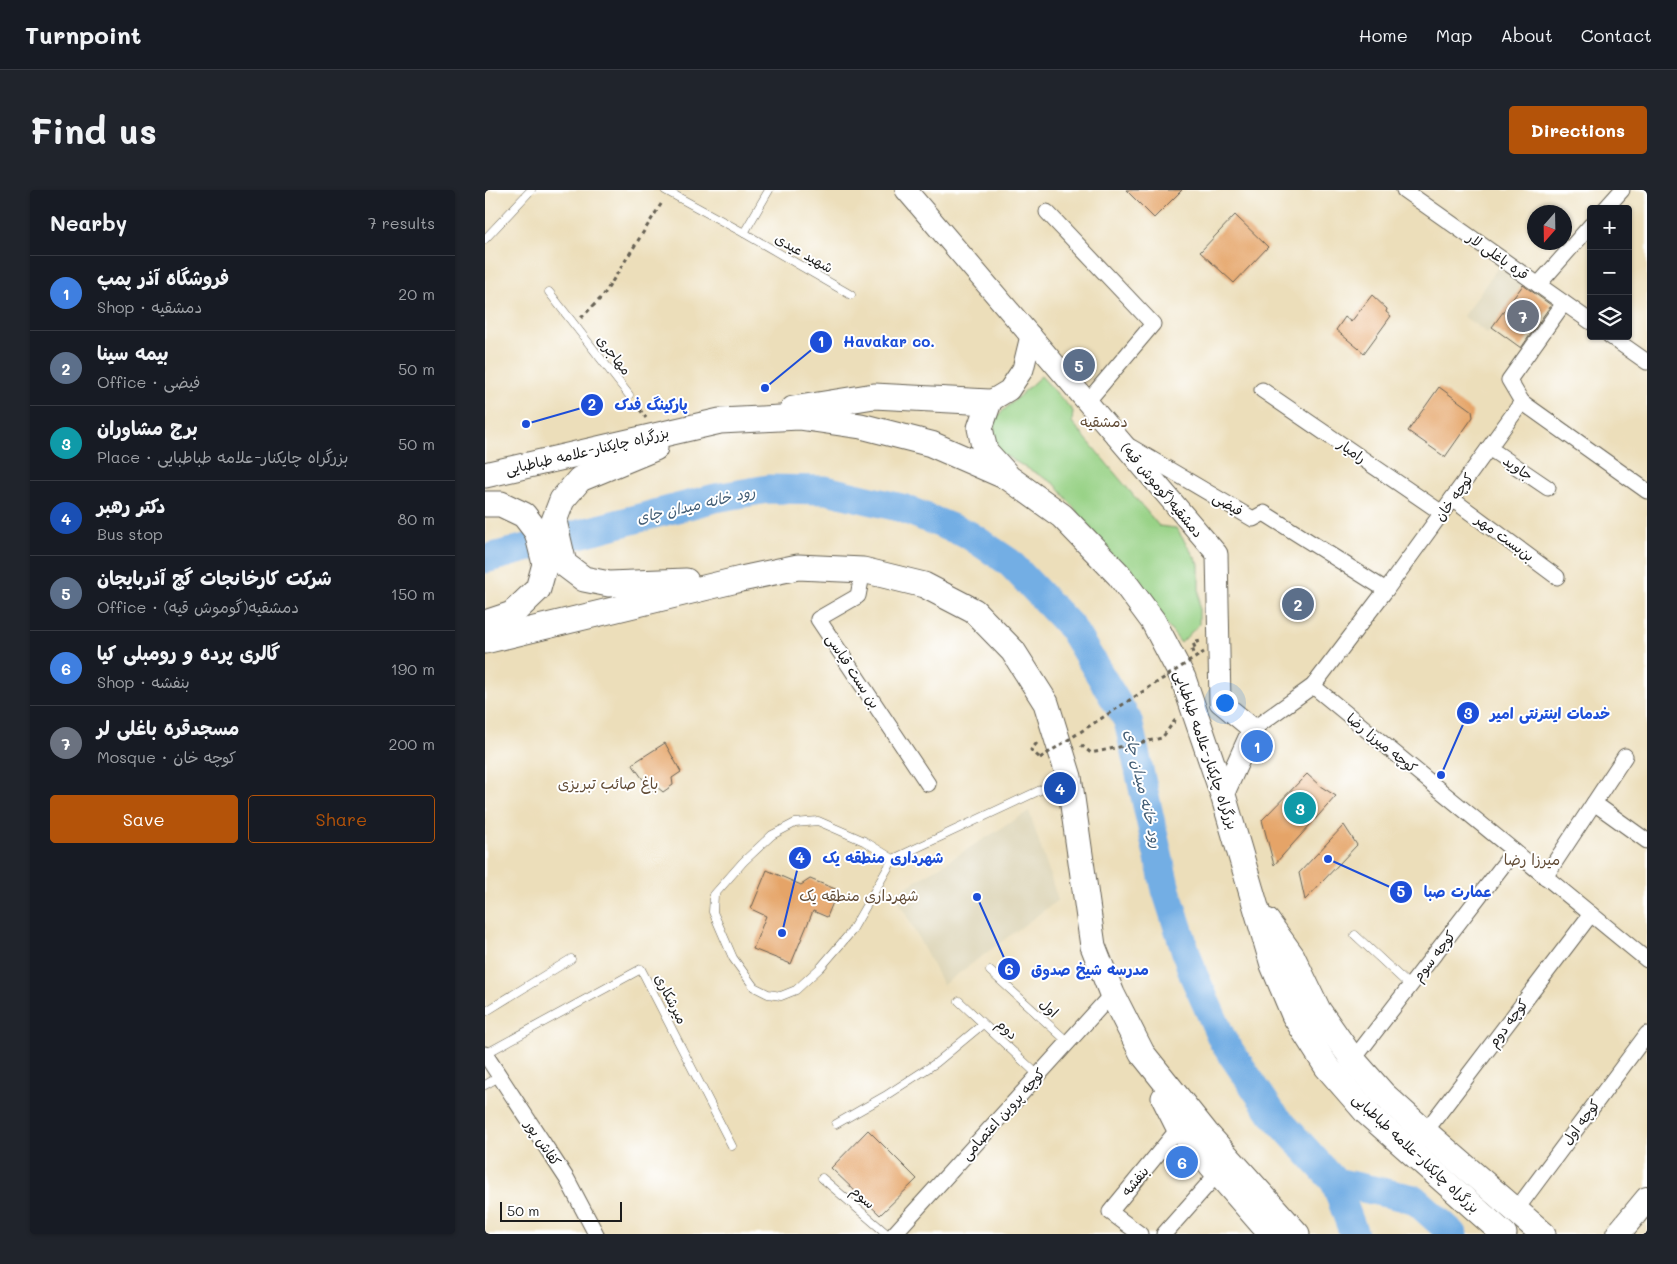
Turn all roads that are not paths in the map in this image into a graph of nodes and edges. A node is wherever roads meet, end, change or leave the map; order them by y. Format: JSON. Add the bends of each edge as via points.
{"nodes":[{"id":1,"x":531,"y":190,"type":"edge"},
{"id":2,"x":769,"y":190,"type":"edge"},
{"id":3,"x":906,"y":190,"type":"edge"},
{"id":4,"x":1404,"y":190,"type":"edge"},
{"id":5,"x":1622,"y":190,"type":"edge"},
{"id":6,"x":667,"y":191,"type":"edge"},
{"id":7,"x":1609,"y":205,"type":"edge"},
{"id":8,"x":1047,"y":212,"type":"dead end"},
{"id":9,"x":1587,"y":230,"type":"edge"},
{"id":10,"x":744,"y":232,"type":"junction"},
{"id":11,"x":485,"y":239,"type":"edge"},
{"id":12,"x":1538,"y":285,"type":"junction"},
{"id":13,"x":549,"y":292,"type":"dead end"},
{"id":14,"x":851,"y":295,"type":"dead end"},
{"id":15,"x":1564,"y":303,"type":"junction"},
{"id":16,"x":1587,"y":319,"type":"edge"},
{"id":17,"x":1031,"y":336,"type":"junction"},
{"id":18,"x":1616,"y":340,"type":"edge"},
{"id":19,"x":1647,"y":362,"type":"edge"},
{"id":20,"x":1263,"y":390,"type":"dead end"},
{"id":21,"x":629,"y":395,"type":"road end"},
{"id":22,"x":989,"y":402,"type":"junction"},
{"id":23,"x":1087,"y":402,"type":"junction"},
{"id":24,"x":1521,"y":402,"type":"junction"},
{"id":25,"x":720,"y":421,"type":"junction"},
{"id":26,"x":1119,"y":440,"type":"junction"},
{"id":27,"x":1489,"y":448,"type":"junction"},
{"id":28,"x":485,"y":475,"type":"edge"},
{"id":29,"x":1009,"y":478,"type":"junction"},
{"id":30,"x":1548,"y":488,"type":"dead end"},
{"id":31,"x":1647,"y":491,"type":"edge"},
{"id":32,"x":1452,"y":499,"type":"junction"},
{"id":33,"x":493,"y":504,"type":"edge"},
{"id":34,"x":1442,"y":513,"type":"junction"},
{"id":35,"x":863,"y":570,"type":"junction"},
{"id":36,"x":1557,"y":577,"type":"dead end"},
{"id":37,"x":741,"y":579,"type":"junction"},
{"id":38,"x":1386,"y":590,"type":"junction"},
{"id":39,"x":485,"y":623,"type":"edge"},
{"id":40,"x":485,"y":641,"type":"edge"},
{"id":41,"x":1313,"y":686,"type":"junction"},
{"id":42,"x":1253,"y":729,"type":"junction"},
{"id":43,"x":1625,"y":756,"type":"dead end"},
{"id":44,"x":1069,"y":778,"type":"junction"},
{"id":45,"x":927,"y":784,"type":"dead end"},
{"id":46,"x":1223,"y":795,"type":"junction"},
{"id":47,"x":1594,"y":803,"type":"junction"},
{"id":48,"x":1647,"y":841,"type":"edge"},
{"id":49,"x":1514,"y":851,"type":"junction"},
{"id":50,"x":893,"y":859,"type":"junction"},
{"id":51,"x":1545,"y":877,"type":"junction"},
{"id":52,"x":1256,"y":904,"type":"junction"},
{"id":53,"x":1591,"y":914,"type":"junction"},
{"id":54,"x":1355,"y":935,"type":"dead end"},
{"id":55,"x":571,"y":959,"type":"dead end"},
{"id":56,"x":1647,"y":960,"type":"edge"},
{"id":57,"x":990,"y":971,"type":"dead end"},
{"id":58,"x":1411,"y":986,"type":"junction"},
{"id":59,"x":1112,"y":994,"type":"junction"},
{"id":60,"x":959,"y":1001,"type":"dead end"},
{"id":61,"x":485,"y":1012,"type":"edge"},
{"id":62,"x":983,"y":1024,"type":"junction"},
{"id":63,"x":1647,"y":1034,"type":"edge"},
{"id":64,"x":1068,"y":1042,"type":"junction"},
{"id":65,"x":1142,"y":1053,"type":"junction"},
{"id":66,"x":485,"y":1054,"type":"edge"},
{"id":67,"x":1353,"y":1060,"type":"junction"},
{"id":68,"x":1038,"y":1075,"type":"junction"},
{"id":69,"x":499,"y":1077,"type":"junction"},
{"id":70,"x":485,"y":1085,"type":"edge"},
{"id":71,"x":836,"y":1124,"type":"dead end"},
{"id":72,"x":1179,"y":1128,"type":"junction"},
{"id":73,"x":1425,"y":1132,"type":"junction"},
{"id":74,"x":732,"y":1146,"type":"dead end"},
{"id":75,"x":1218,"y":1173,"type":"junction"},
{"id":76,"x":822,"y":1178,"type":"dead end"},
{"id":77,"x":1647,"y":1199,"type":"edge"},
{"id":78,"x":1516,"y":1210,"type":"junction"},
{"id":79,"x":596,"y":1234,"type":"edge"},
{"id":80,"x":887,"y":1234,"type":"edge"},
{"id":81,"x":894,"y":1234,"type":"edge"},
{"id":82,"x":1140,"y":1234,"type":"edge"},
{"id":83,"x":1164,"y":1234,"type":"edge"},
{"id":84,"x":1271,"y":1234,"type":"edge"},
{"id":85,"x":1297,"y":1234,"type":"edge"},
{"id":86,"x":1504,"y":1234,"type":"edge"},
{"id":87,"x":1543,"y":1234,"type":"edge"},
{"id":88,"x":1618,"y":1234,"type":"edge"}],
"edges":[{"from":1,"to":11,"type":"lane"},
{"from":2,"to":10,"type":"lane"},
{"from":3,"to":17,"type":"main road","name":"دمشقیه(گوموش قیه)"},
{"from":4,"to":12,"type":"street","name":"قره باغلی لار"},
{"from":5,"to":7,"type":"street"},
{"from":6,"to":10,"type":"lane","name":"شهید عیدی"},
{"from":8,"to":23,"type":"street","via":[[1153,324]]},
{"from":9,"to":12,"type":"street"},
{"from":10,"to":14,"type":"lane","name":"شهید عیدی"},
{"from":12,"to":15,"type":"street","name":"قره باغلی لار"},
{"from":13,"to":21,"type":"lane","name":"مهاجری"},
{"from":15,"to":16,"type":"street","name":"قره باغلی لار"},
{"from":15,"to":24,"type":"street","via":[[1509,380]]},
{"from":17,"to":22,"type":"main road","via":[[1023,369],[1009,390]]},
{"from":17,"to":23,"type":"main road","name":"دمشقیه(گوموش قیه)"},
{"from":18,"to":19,"type":"street"},
{"from":20,"to":34,"type":"street","name":"رامیار"},
{"from":22,"to":25,"type":"highway","via":[[874,396]]},
{"from":22,"to":29,"type":"highway","via":[[980,428],[985,450]]},
{"from":23,"to":26,"type":"main road","name":"دمشقیه(گوموش قیه)"},
{"from":24,"to":27,"type":"street","name":"کوچه خان"},
{"from":24,"to":31,"type":"street"},
{"from":25,"to":28,"type":"highway","name":"بزرگراه چایکنار-علامه طباطبایی"},
{"from":25,"to":29,"type":"highway","name":"بزرگراه چایکنار-علامه طباطبایی","via":[[799,417],[861,426],[931,444]]},
{"from":25,"to":37,"type":"highway","via":[[580,479],[562,500],[554,521],[564,564],[584,579],[609,584]]},
{"from":26,"to":38,"type":"street","name":"فیضی","via":[[1253,519],[1264,513]]},
{"from":26,"to":42,"type":"main road","name":"دمشقیه(گوموش قیه)","via":[[1217,554],[1220,702]]},
{"from":27,"to":30,"type":"street","name":"جاوید"},
{"from":27,"to":32,"type":"street","name":"کوچه خان"},
{"from":29,"to":46,"type":"highway","name":"بزرگراه چایکنار-علامه طباطبایی","via":[[1063,516],[1119,575],[1153,621],[1183,678]]},
{"from":32,"to":34,"type":"street","name":"کوچه خان"},
{"from":32,"to":36,"type":"street","name":"بن‌بست مهر"},
{"from":33,"to":39,"type":"highway","via":[[524,515],[537,532],[545,564],[538,589],[512,614]]},
{"from":34,"to":38,"type":"street","name":"کوچه خان"},
{"from":35,"to":37,"type":"highway","via":[[798,567]]},
{"from":35,"to":44,"type":"highway","via":[[924,585],[974,611],[1013,651],[1046,703]]},
{"from":35,"to":45,"type":"street","name":"بن بست قیاسی","via":[[858,596],[818,619]]},
{"from":37,"to":40,"type":"highway"},
{"from":38,"to":41,"type":"street","name":"کوچه خان"},
{"from":41,"to":42,"type":"street"},
{"from":41,"to":49,"type":"street","name":"کوچه میرزا رضا"},
{"from":42,"to":46,"type":"main road"},
{"from":43,"to":47,"type":"street"},
{"from":44,"to":50,"type":"lane"},
{"from":44,"to":59,"type":"highway","via":[[1093,946]]},
{"from":46,"to":52,"type":"highway","name":"بزرگراه چایکنار-علامه طباطبایی"},
{"from":47,"to":48,"type":"street"},
{"from":47,"to":51,"type":"street"},
{"from":49,"to":51,"type":"street","name":"کوچه میرزا رضا"},
{"from":49,"to":58,"type":"street","name":"کوچه سوم"},
{"from":50,"to":50,"type":"lane","via":[[864,840],[818,821],[795,824],[771,835],[714,896],[713,912],[733,958],[755,987],[781,996],[796,990],[821,967],[851,932]]},
{"from":51,"to":53,"type":"street","name":"کوچه میرزا رضا"},
{"from":52,"to":67,"type":"highway","via":[[1292,956],[1318,1010]]},
{"from":52,"to":86,"type":"highway","name":"بزرگراه چایکنار-علامه طباطبایی","via":[[1273,965],[1294,1015],[1327,1067],[1367,1113]]},
{"from":53,"to":56,"type":"street","name":"کوچه میرزا رضا"},
{"from":53,"to":73,"type":"street","name":"کوچه دوم"},
{"from":54,"to":58,"type":"lane"},
{"from":55,"to":61,"type":"lane"},
{"from":57,"to":64,"type":"lane","name":"اول"},
{"from":58,"to":67,"type":"street","name":"کوچه سوم"},
{"from":59,"to":64,"type":"street","name":"کوچه پروین اعتصامی"},
{"from":59,"to":65,"type":"highway"},
{"from":60,"to":62,"type":"lane","name":"دوم"},
{"from":62,"to":68,"type":"lane","name":"دوم"},
{"from":62,"to":71,"type":"lane","via":[[936,1063]]},
{"from":63,"to":78,"type":"street","name":"کوچه اول"},
{"from":64,"to":68,"type":"street","name":"کوچه پروین اعتصامی"},
{"from":65,"to":72,"type":"highway"},
{"from":65,"to":85,"type":"highway","via":[[1206,1133]]},
{"from":66,"to":69,"type":"street","name":"کفاش پور"},
{"from":66,"to":74,"type":"lane","name":"میرشکاری","via":[[641,969]]},
{"from":67,"to":73,"type":"highway","via":[[1383,1094]]},
{"from":68,"to":81,"type":"street","name":"کوچه پروین اعتصامی"},
{"from":69,"to":70,"type":"lane"},
{"from":69,"to":79,"type":"street","name":"کفاش پور","via":[[567,1179]]},
{"from":72,"to":75,"type":"highway"},
{"from":72,"to":82,"type":"street","name":"بنفشه","via":[[1110,1212]]},
{"from":73,"to":78,"type":"highway"},
{"from":75,"to":83,"type":"street"},
{"from":75,"to":84,"type":"highway"},
{"from":76,"to":80,"type":"lane","name":"سوم"},
{"from":77,"to":88,"type":"main road"},
{"from":78,"to":87,"type":"highway"}]}
